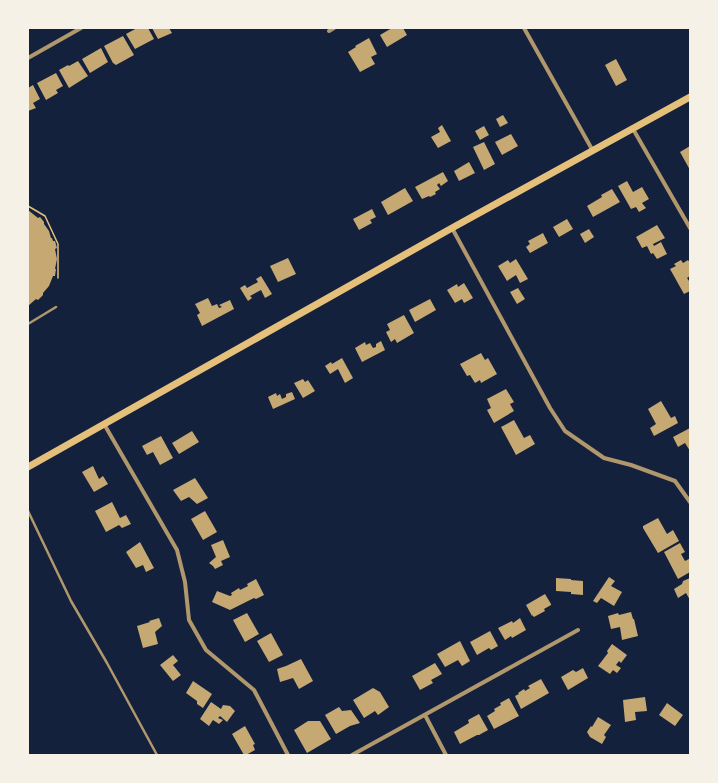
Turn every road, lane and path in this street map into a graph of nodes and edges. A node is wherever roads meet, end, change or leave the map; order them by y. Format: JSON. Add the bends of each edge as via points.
{"nodes":[{"id":1,"x":68,"y":28,"type":"edge"},
{"id":2,"x":82,"y":28,"type":"edge"},
{"id":3,"x":334,"y":28,"type":"edge"},
{"id":4,"x":524,"y":28,"type":"edge"},
{"id":5,"x":329,"y":31,"type":"dead end"},
{"id":6,"x":71,"y":34,"type":"junction"},
{"id":7,"x":28,"y":58,"type":"edge"},
{"id":8,"x":690,"y":97,"type":"edge"},
{"id":9,"x":633,"y":129,"type":"junction"},
{"id":10,"x":593,"y":151,"type":"junction"},
{"id":11,"x":28,"y":206,"type":"edge"},
{"id":12,"x":452,"y":228,"type":"junction"},
{"id":13,"x":690,"y":228,"type":"edge"},
{"id":14,"x":58,"y":278,"type":"dead end"},
{"id":15,"x":56,"y":307,"type":"dead end"},
{"id":16,"x":28,"y":324,"type":"edge"},
{"id":17,"x":104,"y":423,"type":"junction"},
{"id":18,"x":28,"y":467,"type":"edge"},
{"id":19,"x":690,"y":502,"type":"edge"},
{"id":20,"x":28,"y":511,"type":"edge"},
{"id":21,"x":578,"y":630,"type":"dead end"},
{"id":22,"x":425,"y":715,"type":"junction"},
{"id":23,"x":157,"y":755,"type":"edge"},
{"id":24,"x":288,"y":755,"type":"edge"},
{"id":25,"x":352,"y":755,"type":"edge"},
{"id":26,"x":446,"y":755,"type":"edge"}],
"edges":[{"from":1,"to":6,"type":"street"},
{"from":2,"to":6,"type":"street"},
{"from":3,"to":5,"type":"street"},
{"from":4,"to":10,"type":"street"},
{"from":6,"to":7,"type":"street"},
{"from":8,"to":9,"type":"main road"},
{"from":9,"to":10,"type":"main road"},
{"from":9,"to":13,"type":"street"},
{"from":10,"to":12,"type":"main road"},
{"from":11,"to":14,"type":"path","via":[[45,216],[58,244]]},
{"from":12,"to":17,"type":"main road"},
{"from":12,"to":19,"type":"street","via":[[565,431],[604,458],[675,481]]},
{"from":15,"to":16,"type":"lane"},
{"from":17,"to":18,"type":"main road"},
{"from":17,"to":24,"type":"street","via":[[177,550],[185,582],[189,620],[206,650],[254,690]]},
{"from":20,"to":23,"type":"lane","via":[[71,601]]},
{"from":21,"to":22,"type":"street"},
{"from":22,"to":25,"type":"street"},
{"from":22,"to":26,"type":"street"}]}
